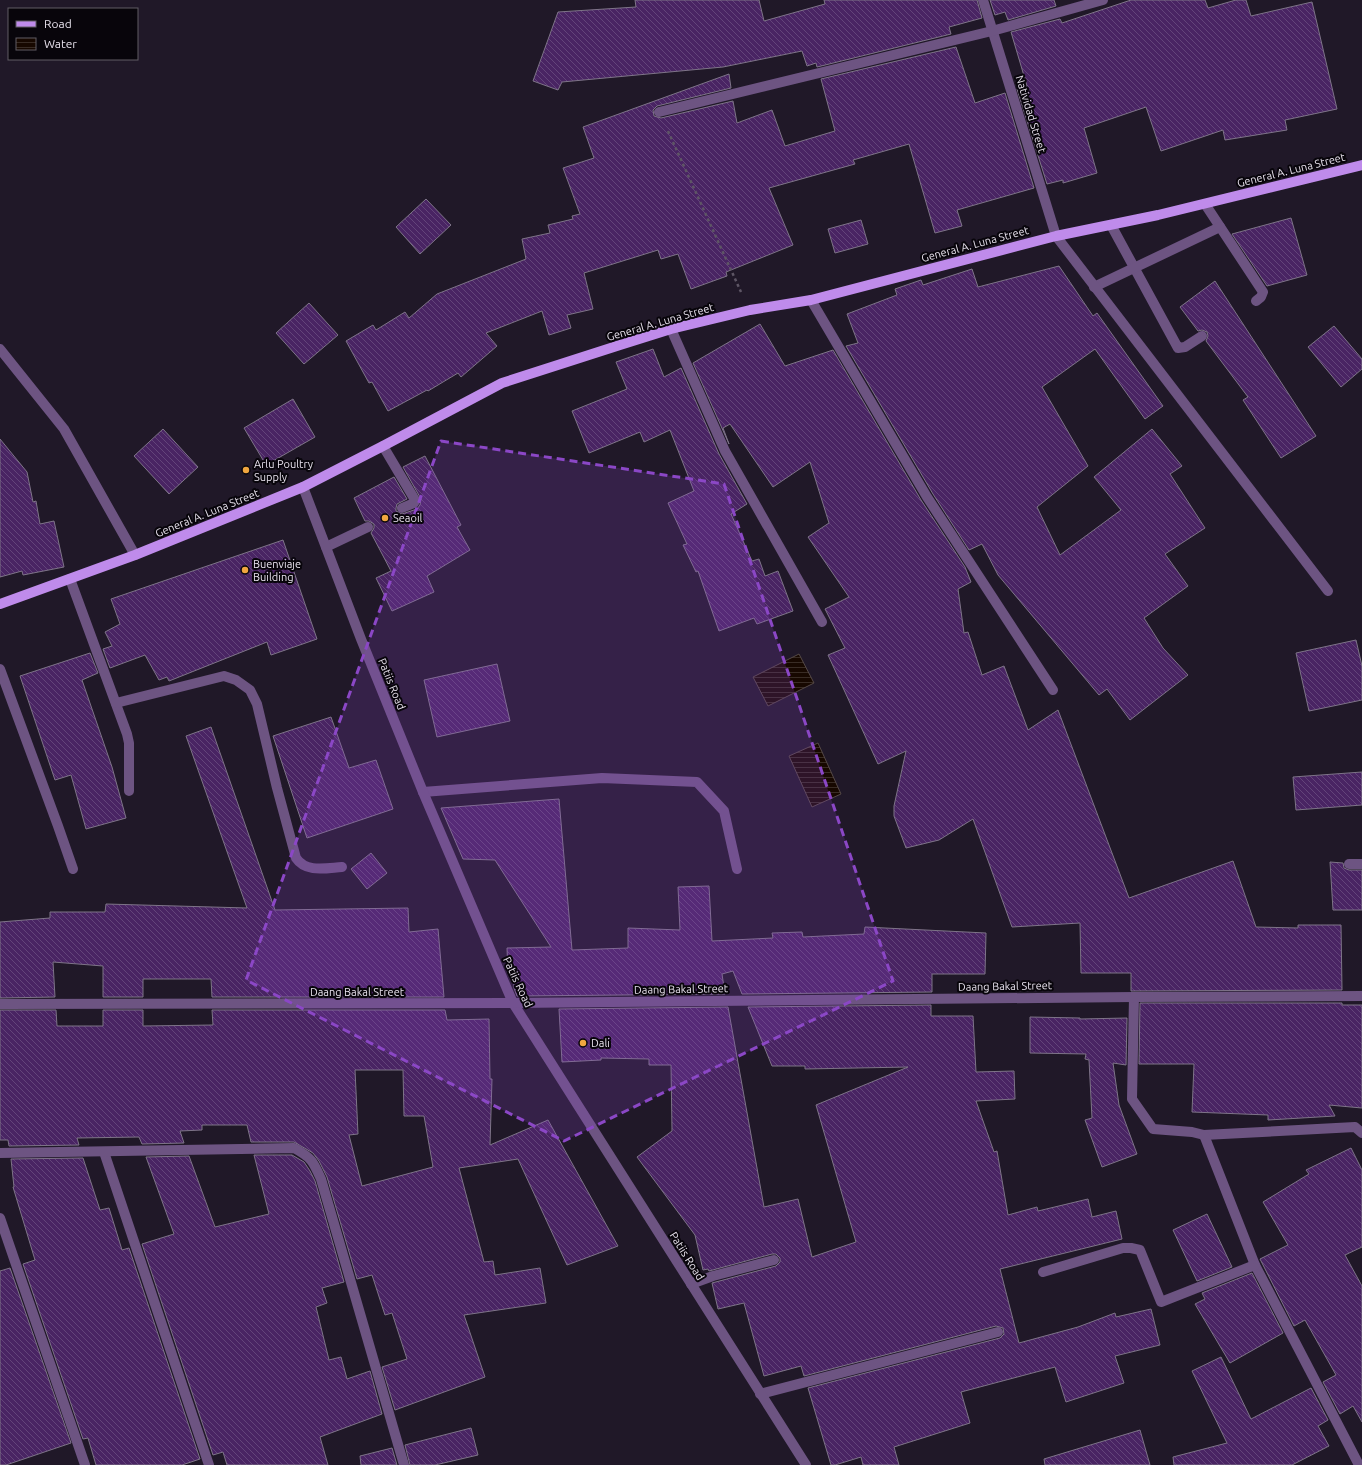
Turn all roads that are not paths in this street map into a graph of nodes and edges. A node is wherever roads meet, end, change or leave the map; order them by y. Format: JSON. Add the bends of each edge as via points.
{"nodes":[{"id":1,"x":983,"y":0,"type":"edge"},
{"id":2,"x":1103,"y":0,"type":"edge"},
{"id":3,"x":992,"y":31,"type":"junction"},
{"id":4,"x":659,"y":112,"type":"road end"},
{"id":5,"x":1362,"y":165,"type":"edge"},
{"id":6,"x":1205,"y":204,"type":"junction"},
{"id":7,"x":1111,"y":225,"type":"junction"},
{"id":8,"x":1220,"y":227,"type":"junction"},
{"id":9,"x":1056,"y":236,"type":"junction"},
{"id":10,"x":1134,"y":267,"type":"junction"},
{"id":11,"x":1094,"y":287,"type":"junction"},
{"id":12,"x":811,"y":300,"type":"junction"},
{"id":13,"x":1256,"y":301,"type":"dead end"},
{"id":14,"x":671,"y":329,"type":"junction"},
{"id":15,"x":1202,"y":336,"type":"dead end"},
{"id":16,"x":0,"y":349,"type":"edge"},
{"id":17,"x":383,"y":446,"type":"junction"},
{"id":18,"x":303,"y":486,"type":"junction"},
{"id":19,"x":402,"y":508,"type":"dead end"},
{"id":20,"x":368,"y":527,"type":"dead end"},
{"id":21,"x":326,"y":547,"type":"junction"},
{"id":22,"x":135,"y":555,"type":"junction"},
{"id":23,"x":70,"y":579,"type":"junction"},
{"id":24,"x":1328,"y":591,"type":"dead end"},
{"id":25,"x":0,"y":604,"type":"edge"},
{"id":26,"x":822,"y":622,"type":"dead end"},
{"id":27,"x":0,"y":669,"type":"edge"},
{"id":28,"x":1053,"y":690,"type":"dead end"},
{"id":29,"x":116,"y":703,"type":"junction"},
{"id":30,"x":129,"y":791,"type":"dead end"},
{"id":31,"x":423,"y":792,"type":"junction"},
{"id":32,"x":1349,"y":864,"type":"dead end"},
{"id":33,"x":1362,"y":864,"type":"edge"},
{"id":34,"x":342,"y":867,"type":"dead end"},
{"id":35,"x":73,"y":869,"type":"dead end"},
{"id":36,"x":737,"y":869,"type":"dead end"},
{"id":37,"x":1134,"y":996,"type":"junction"},
{"id":38,"x":1362,"y":996,"type":"edge"},
{"id":39,"x":513,"y":1003,"type":"junction"},
{"id":40,"x":0,"y":1004,"type":"edge"},
{"id":41,"x":1362,"y":1133,"type":"edge"},
{"id":42,"x":1204,"y":1135,"type":"junction"},
{"id":43,"x":104,"y":1152,"type":"junction"},
{"id":44,"x":0,"y":1153,"type":"edge"},
{"id":45,"x":0,"y":1218,"type":"edge"},
{"id":46,"x":774,"y":1260,"type":"dead end"},
{"id":47,"x":1255,"y":1265,"type":"junction"},
{"id":48,"x":1043,"y":1272,"type":"dead end"},
{"id":49,"x":691,"y":1284,"type":"junction"},
{"id":50,"x":998,"y":1332,"type":"dead end"},
{"id":51,"x":760,"y":1394,"type":"junction"},
{"id":52,"x":85,"y":1465,"type":"edge"},
{"id":53,"x":209,"y":1465,"type":"edge"},
{"id":54,"x":404,"y":1465,"type":"edge"},
{"id":55,"x":806,"y":1465,"type":"edge"},
{"id":56,"x":1359,"y":1465,"type":"edge"}],
"edges":[{"from":1,"to":3,"type":"street","name":"Natividad Street"},
{"from":2,"to":3,"type":"street"},
{"from":3,"to":4,"type":"street"},
{"from":3,"to":9,"type":"street","name":"Natividad Street"},
{"from":5,"to":6,"type":"main road","name":"General A. Luna Street"},
{"from":6,"to":7,"type":"main road","name":"General A. Luna Street"},
{"from":6,"to":8,"type":"street"},
{"from":7,"to":9,"type":"main road","name":"General A. Luna Street"},
{"from":7,"to":10,"type":"street"},
{"from":8,"to":10,"type":"street"},
{"from":8,"to":13,"type":"street","via":[[1263,292]]},
{"from":9,"to":11,"type":"street","name":"Natividad Street"},
{"from":9,"to":12,"type":"main road","name":"General A. Luna Street"},
{"from":10,"to":11,"type":"street"},
{"from":10,"to":15,"type":"street","via":[[1178,348],[1185,347]]},
{"from":11,"to":24,"type":"street","name":"Natividad Street"},
{"from":12,"to":14,"type":"main road","name":"General A. Luna Street","via":[[750,310]]},
{"from":12,"to":28,"type":"street","via":[[927,497]]},
{"from":14,"to":17,"type":"main road","name":"General A. Luna Street","via":[[502,383]]},
{"from":14,"to":26,"type":"street","via":[[725,451]]},
{"from":16,"to":22,"type":"street","via":[[64,429]]},
{"from":17,"to":18,"type":"main road","name":"General A. Luna Street"},
{"from":17,"to":19,"type":"street","via":[[415,500],[414,503]]},
{"from":18,"to":21,"type":"street","name":"Patiis Road"},
{"from":18,"to":22,"type":"main road","name":"General A. Luna Street"},
{"from":20,"to":21,"type":"street"},
{"from":21,"to":31,"type":"street","name":"Patiis Road","via":[[360,639]]},
{"from":22,"to":23,"type":"main road","name":"General A. Luna Street"},
{"from":23,"to":25,"type":"main road","name":"General A. Luna Street"},
{"from":23,"to":29,"type":"street"},
{"from":27,"to":35,"type":"street"},
{"from":29,"to":30,"type":"street","via":[[128,739]]},
{"from":29,"to":34,"type":"street","via":[[224,676],[236,680],[250,690],[257,704],[296,858],[300,864],[309,868]]},
{"from":31,"to":36,"type":"street","via":[[602,778],[697,782],[724,812]]},
{"from":31,"to":39,"type":"street","name":"Patiis Road"},
{"from":32,"to":33,"type":"street"},
{"from":37,"to":38,"type":"street","name":"Daang Bakal Street"},
{"from":37,"to":39,"type":"street","name":"Daang Bakal Street"},
{"from":37,"to":42,"type":"street","via":[[1132,1099],[1153,1128]]},
{"from":39,"to":40,"type":"street","name":"Daang Bakal Street"},
{"from":39,"to":49,"type":"street","name":"Patiis Road"},
{"from":41,"to":42,"type":"street","via":[[1355,1127]]},
{"from":42,"to":47,"type":"street"},
{"from":43,"to":44,"type":"street"},
{"from":43,"to":53,"type":"street"},
{"from":43,"to":54,"type":"street","via":[[294,1148],[313,1161],[321,1179]]},
{"from":45,"to":52,"type":"street"},
{"from":46,"to":49,"type":"street"},
{"from":47,"to":48,"type":"street","via":[[1161,1302],[1140,1250],[1123,1248]]},
{"from":47,"to":56,"type":"street"},
{"from":49,"to":51,"type":"street","name":"Patiis Road"},
{"from":50,"to":51,"type":"street"},
{"from":51,"to":55,"type":"street","name":"Patiis Road"}]}
